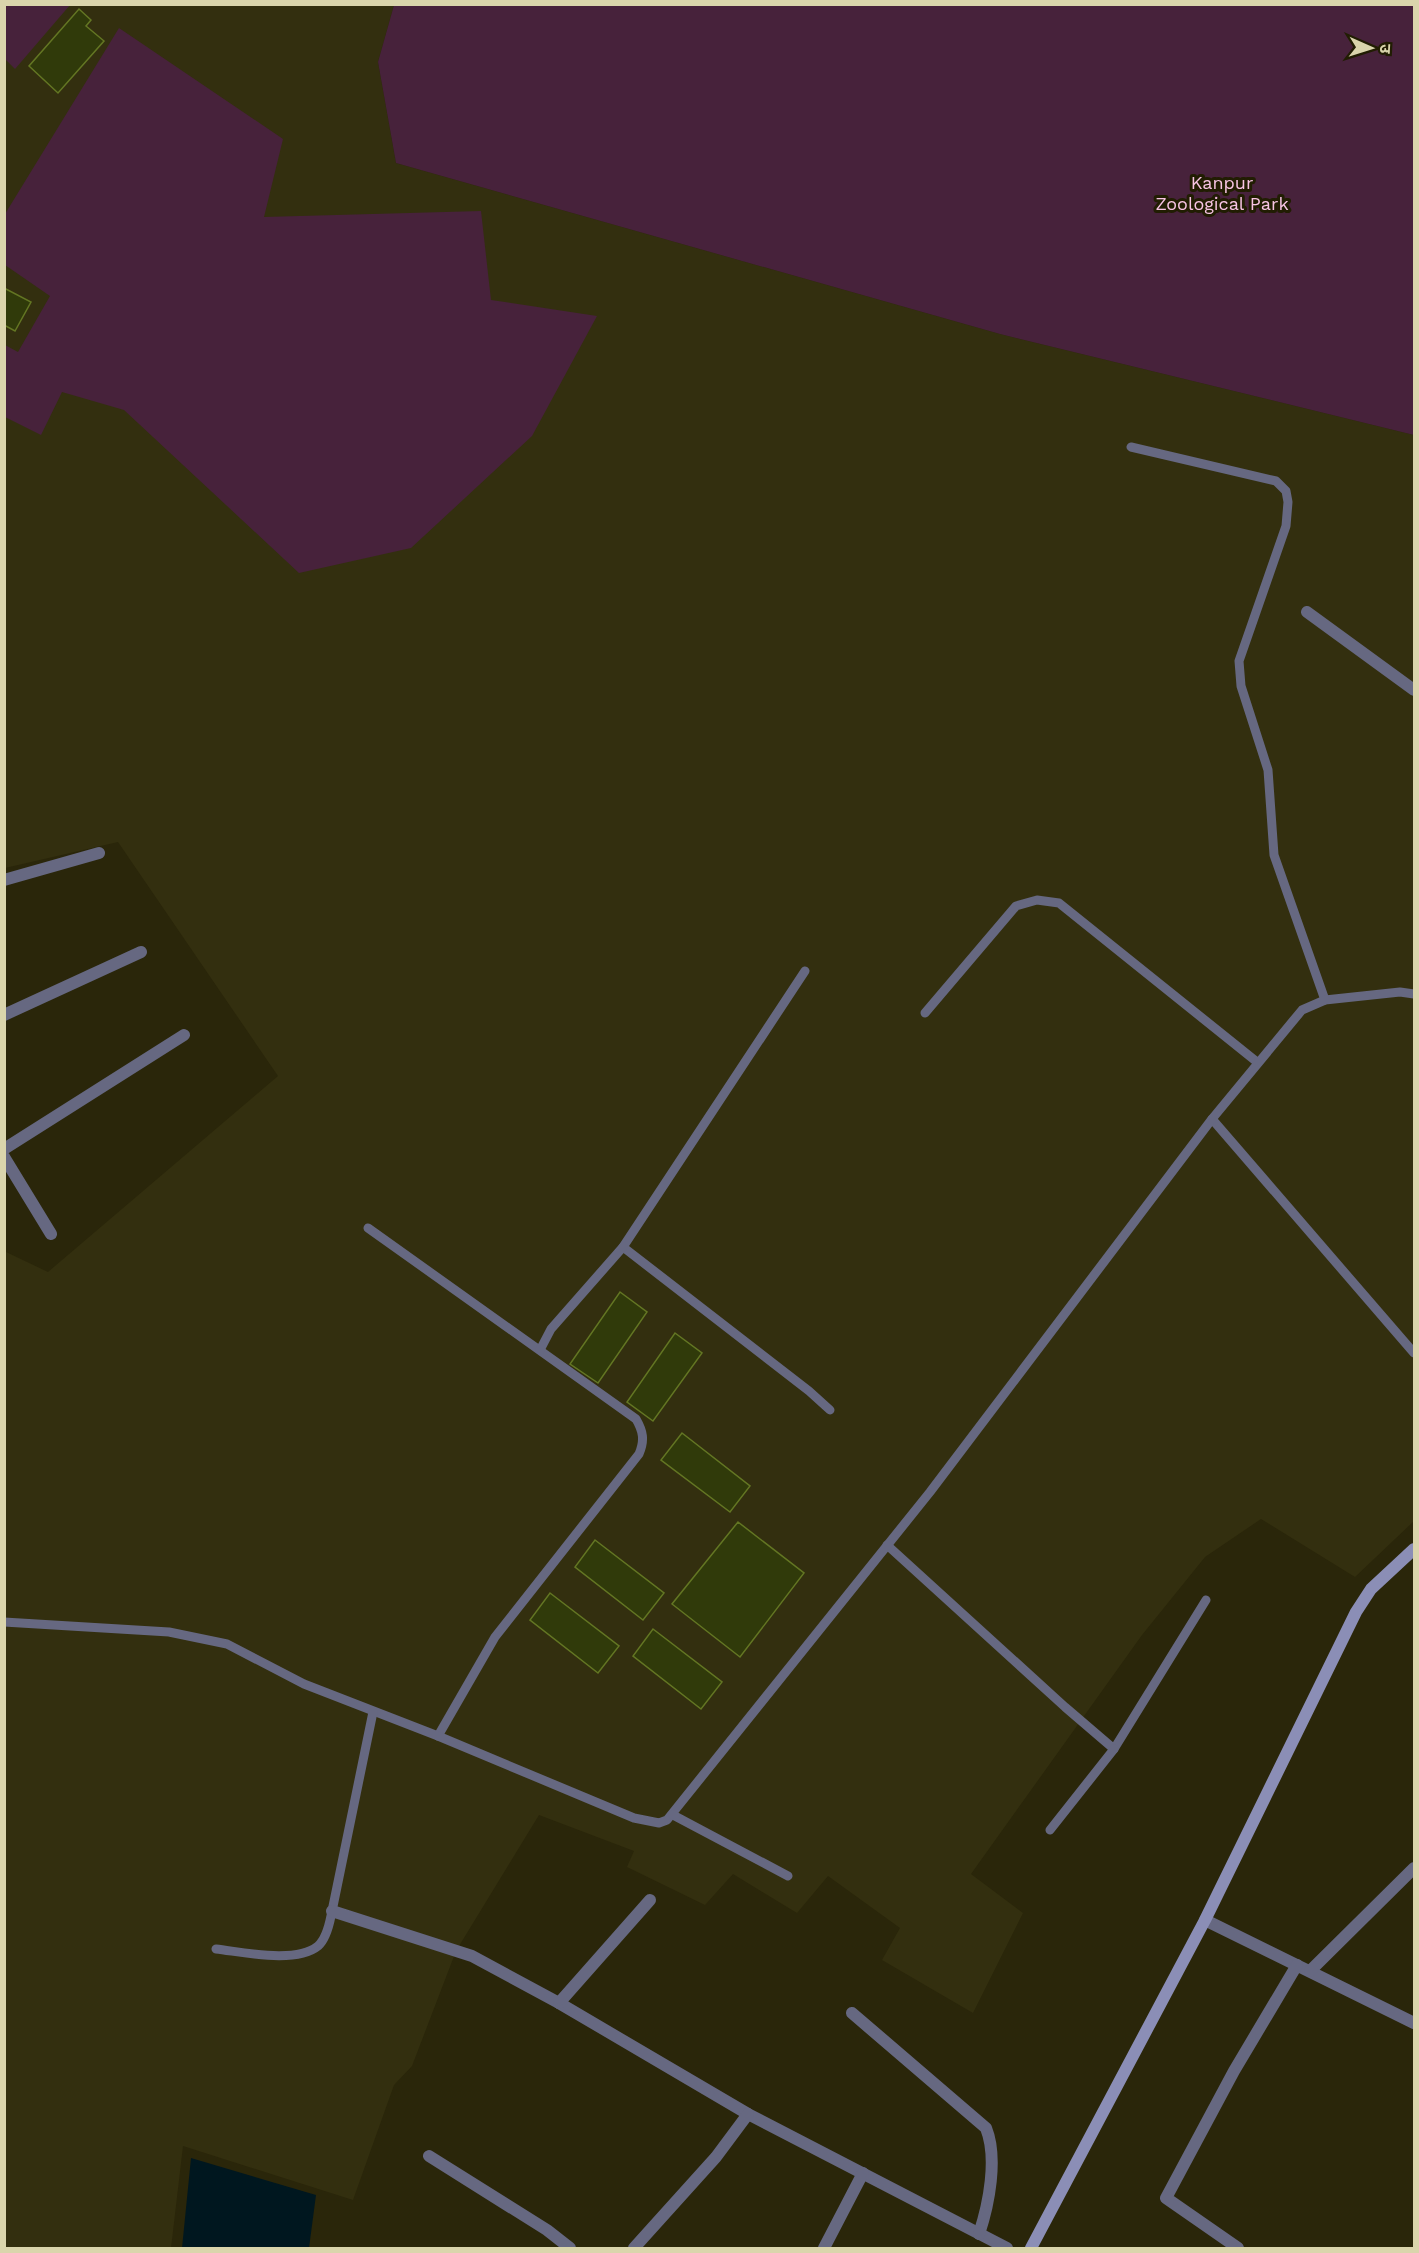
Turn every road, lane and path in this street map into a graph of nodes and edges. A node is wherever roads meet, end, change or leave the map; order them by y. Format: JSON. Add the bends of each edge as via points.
{"nodes":[{"id":1,"x":1131,"y":447,"type":"dead end"},
{"id":2,"x":1307,"y":612,"type":"dead end"},
{"id":3,"x":1414,"y":690,"type":"edge"},
{"id":4,"x":99,"y":854,"type":"dead end"},
{"id":5,"x":4,"y":880,"type":"edge"},
{"id":6,"x":141,"y":952,"type":"dead end"},
{"id":7,"x":805,"y":971,"type":"dead end"},
{"id":8,"x":1414,"y":994,"type":"edge"},
{"id":9,"x":1325,"y":1000,"type":"junction"},
{"id":10,"x":925,"y":1013,"type":"dead end"},
{"id":11,"x":4,"y":1015,"type":"edge"},
{"id":12,"x":184,"y":1035,"type":"dead end"},
{"id":13,"x":1257,"y":1062,"type":"junction"},
{"id":14,"x":1212,"y":1119,"type":"junction"},
{"id":15,"x":4,"y":1149,"type":"edge"},
{"id":16,"x":4,"y":1157,"type":"edge"},
{"id":17,"x":368,"y":1228,"type":"dead end"},
{"id":18,"x":51,"y":1234,"type":"dead end"},
{"id":19,"x":623,"y":1247,"type":"junction"},
{"id":20,"x":540,"y":1350,"type":"junction"},
{"id":21,"x":1414,"y":1353,"type":"edge"},
{"id":22,"x":830,"y":1410,"type":"dead end"},
{"id":23,"x":887,"y":1545,"type":"junction"},
{"id":24,"x":1414,"y":1548,"type":"edge"},
{"id":25,"x":1206,"y":1600,"type":"dead end"},
{"id":26,"x":4,"y":1622,"type":"edge"},
{"id":27,"x":373,"y":1712,"type":"junction"},
{"id":28,"x":438,"y":1736,"type":"junction"},
{"id":29,"x":1114,"y":1749,"type":"junction"},
{"id":30,"x":673,"y":1815,"type":"junction"},
{"id":31,"x":1050,"y":1830,"type":"dead end"},
{"id":32,"x":1414,"y":1868,"type":"edge"},
{"id":33,"x":788,"y":1876,"type":"dead end"},
{"id":34,"x":650,"y":1900,"type":"dead end"},
{"id":35,"x":332,"y":1911,"type":"junction"},
{"id":36,"x":1205,"y":1920,"type":"junction"},
{"id":37,"x":216,"y":1949,"type":"dead end"},
{"id":38,"x":1297,"y":1965,"type":"junction"},
{"id":39,"x":1310,"y":1971,"type":"junction"},
{"id":40,"x":560,"y":2003,"type":"junction"},
{"id":41,"x":852,"y":2013,"type":"dead end"},
{"id":42,"x":1414,"y":2023,"type":"edge"},
{"id":43,"x":748,"y":2114,"type":"junction"},
{"id":44,"x":429,"y":2156,"type":"dead end"},
{"id":45,"x":863,"y":2174,"type":"junction"},
{"id":46,"x":979,"y":2234,"type":"junction"},
{"id":47,"x":570,"y":2248,"type":"edge"},
{"id":48,"x":634,"y":2248,"type":"edge"},
{"id":49,"x":824,"y":2248,"type":"edge"},
{"id":50,"x":1007,"y":2248,"type":"edge"},
{"id":51,"x":1031,"y":2248,"type":"edge"},
{"id":52,"x":1239,"y":2248,"type":"edge"}],
"edges":[{"from":1,"to":9,"type":"lane","via":[[1276,481],[1286,491],[1286,526],[1239,661],[1241,686],[1268,770],[1274,855]]},
{"from":2,"to":3,"type":"street"},
{"from":4,"to":5,"type":"street"},
{"from":6,"to":11,"type":"street"},
{"from":7,"to":19,"type":"lane"},
{"from":8,"to":9,"type":"lane"},
{"from":9,"to":13,"type":"lane","via":[[1302,1010]]},
{"from":10,"to":13,"type":"lane","via":[[1016,906],[1037,900],[1059,903]]},
{"from":12,"to":15,"type":"street"},
{"from":13,"to":14,"type":"lane"},
{"from":14,"to":21,"type":"lane"},
{"from":14,"to":23,"type":"lane"},
{"from":16,"to":18,"type":"street"},
{"from":17,"to":20,"type":"lane"},
{"from":19,"to":20,"type":"lane","via":[[551,1329]]},
{"from":19,"to":22,"type":"lane"},
{"from":20,"to":28,"type":"lane","via":[[636,1419],[643,1445],[495,1637]]},
{"from":23,"to":29,"type":"lane"},
{"from":23,"to":30,"type":"lane"},
{"from":24,"to":36,"type":"street","via":[[1371,1589],[1356,1612]]},
{"from":25,"to":29,"type":"lane"},
{"from":26,"to":27,"type":"lane","via":[[169,1632],[227,1644],[304,1684]]},
{"from":27,"to":28,"type":"lane"},
{"from":27,"to":35,"type":"lane"},
{"from":28,"to":30,"type":"lane","via":[[634,1818],[659,1823]]},
{"from":29,"to":31,"type":"lane"},
{"from":30,"to":33,"type":"lane"},
{"from":32,"to":39,"type":"street"},
{"from":34,"to":40,"type":"street"},
{"from":35,"to":37,"type":"lane","via":[[319,1945],[306,1953],[291,1956]]},
{"from":35,"to":40,"type":"street","via":[[472,1956]]},
{"from":36,"to":38,"type":"street"},
{"from":36,"to":51,"type":"street"},
{"from":38,"to":39,"type":"street"},
{"from":38,"to":52,"type":"street","via":[[1166,2198]]},
{"from":39,"to":42,"type":"street"},
{"from":40,"to":43,"type":"street"},
{"from":41,"to":46,"type":"street","via":[[986,2128],[991,2140],[988,2205]]},
{"from":43,"to":45,"type":"street"},
{"from":43,"to":48,"type":"street","via":[[716,2157]]},
{"from":44,"to":47,"type":"street"},
{"from":45,"to":46,"type":"street"},
{"from":45,"to":49,"type":"street"},
{"from":46,"to":50,"type":"street"}]}
